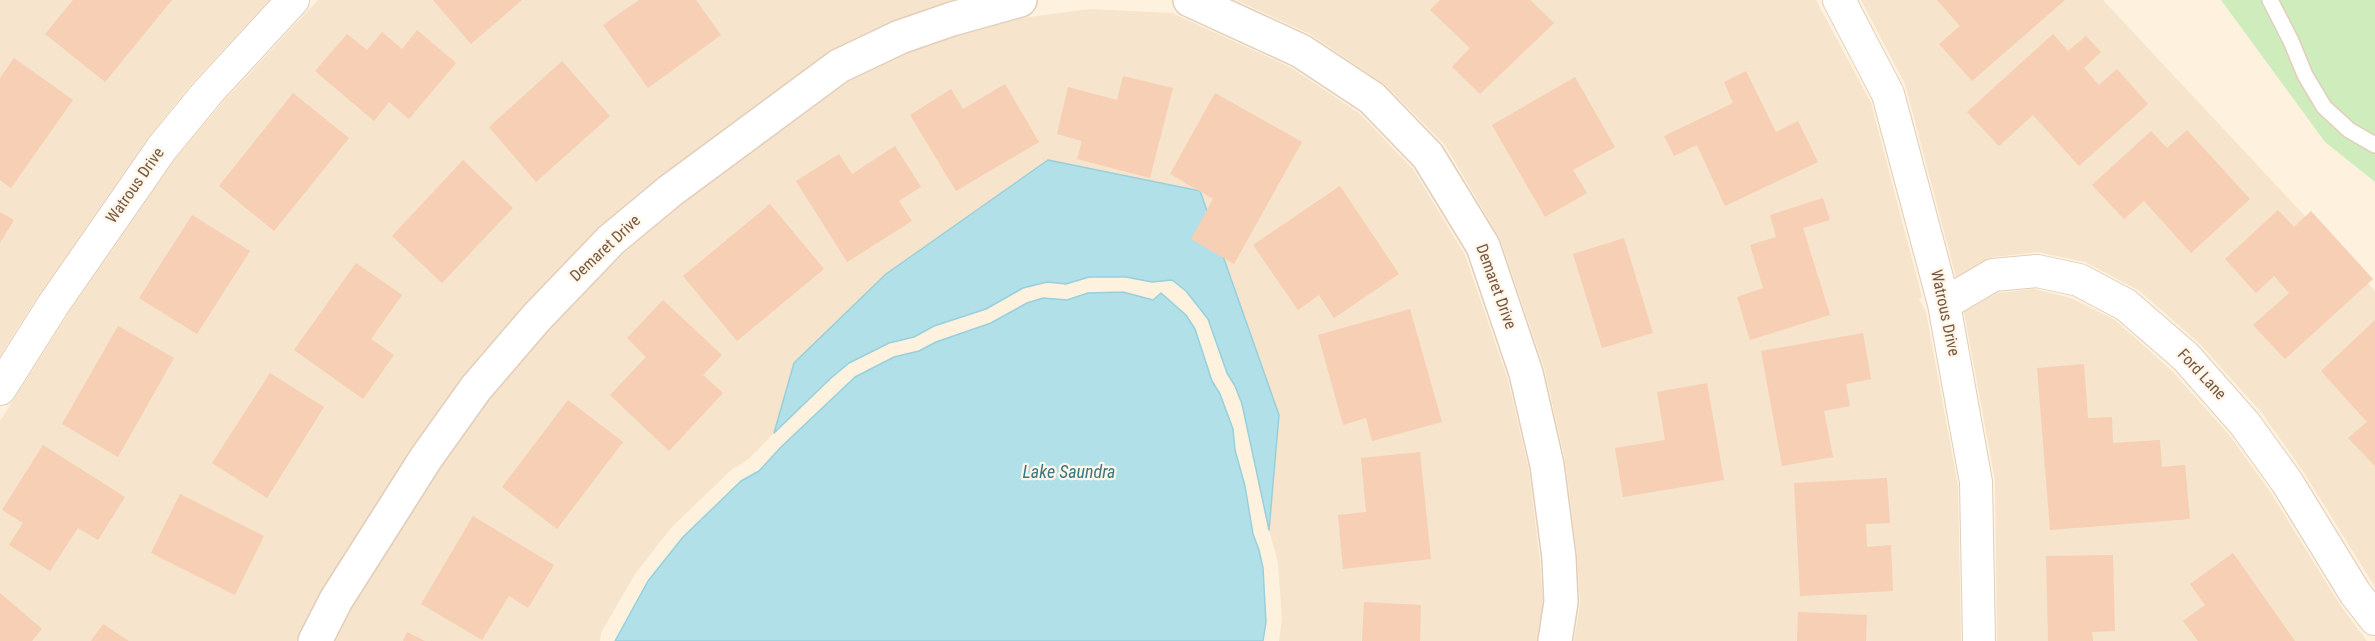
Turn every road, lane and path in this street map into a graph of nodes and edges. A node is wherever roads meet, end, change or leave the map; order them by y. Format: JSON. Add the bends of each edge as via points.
{"nodes":[{"id":1,"x":293,"y":0,"type":"edge"},
{"id":2,"x":1020,"y":0,"type":"edge"},
{"id":3,"x":1190,"y":0,"type":"edge"},
{"id":4,"x":1839,"y":0,"type":"edge"},
{"id":5,"x":2270,"y":0,"type":"edge"},
{"id":6,"x":2375,"y":145,"type":"edge"},
{"id":7,"x":1944,"y":304,"type":"junction"},
{"id":8,"x":0,"y":388,"type":"edge"},
{"id":9,"x":2375,"y":619,"type":"edge"},
{"id":10,"x":315,"y":641,"type":"edge"},
{"id":11,"x":1555,"y":641,"type":"edge"},
{"id":12,"x":1979,"y":641,"type":"edge"}],
"edges":[{"from":1,"to":8,"type":"street","name":"Watrous Drive","via":[[162,148]]},
{"from":2,"to":10,"type":"street","name":"Demaret Drive","via":[[900,37],[839,66],[670,191],[611,240],[476,388],[426,458],[336,600]]},
{"from":3,"to":11,"type":"street","name":"Demaret Drive","via":[[1301,51],[1371,98],[1428,156],[1482,246],[1526,373],[1547,465],[1561,602]]},
{"from":4,"to":7,"type":"street","name":"Watrous Drive","via":[[1888,94]]},
{"from":5,"to":6,"type":"lane","via":[[2316,96],[2349,130]]},
{"from":7,"to":9,"type":"street","name":"Ford Lane","via":[[1993,275],[2037,271],[2079,280],[2126,305],[2186,357],[2245,424]]},
{"from":7,"to":12,"type":"street","name":"Watrous Drive","via":[[1976,482]]}]}
